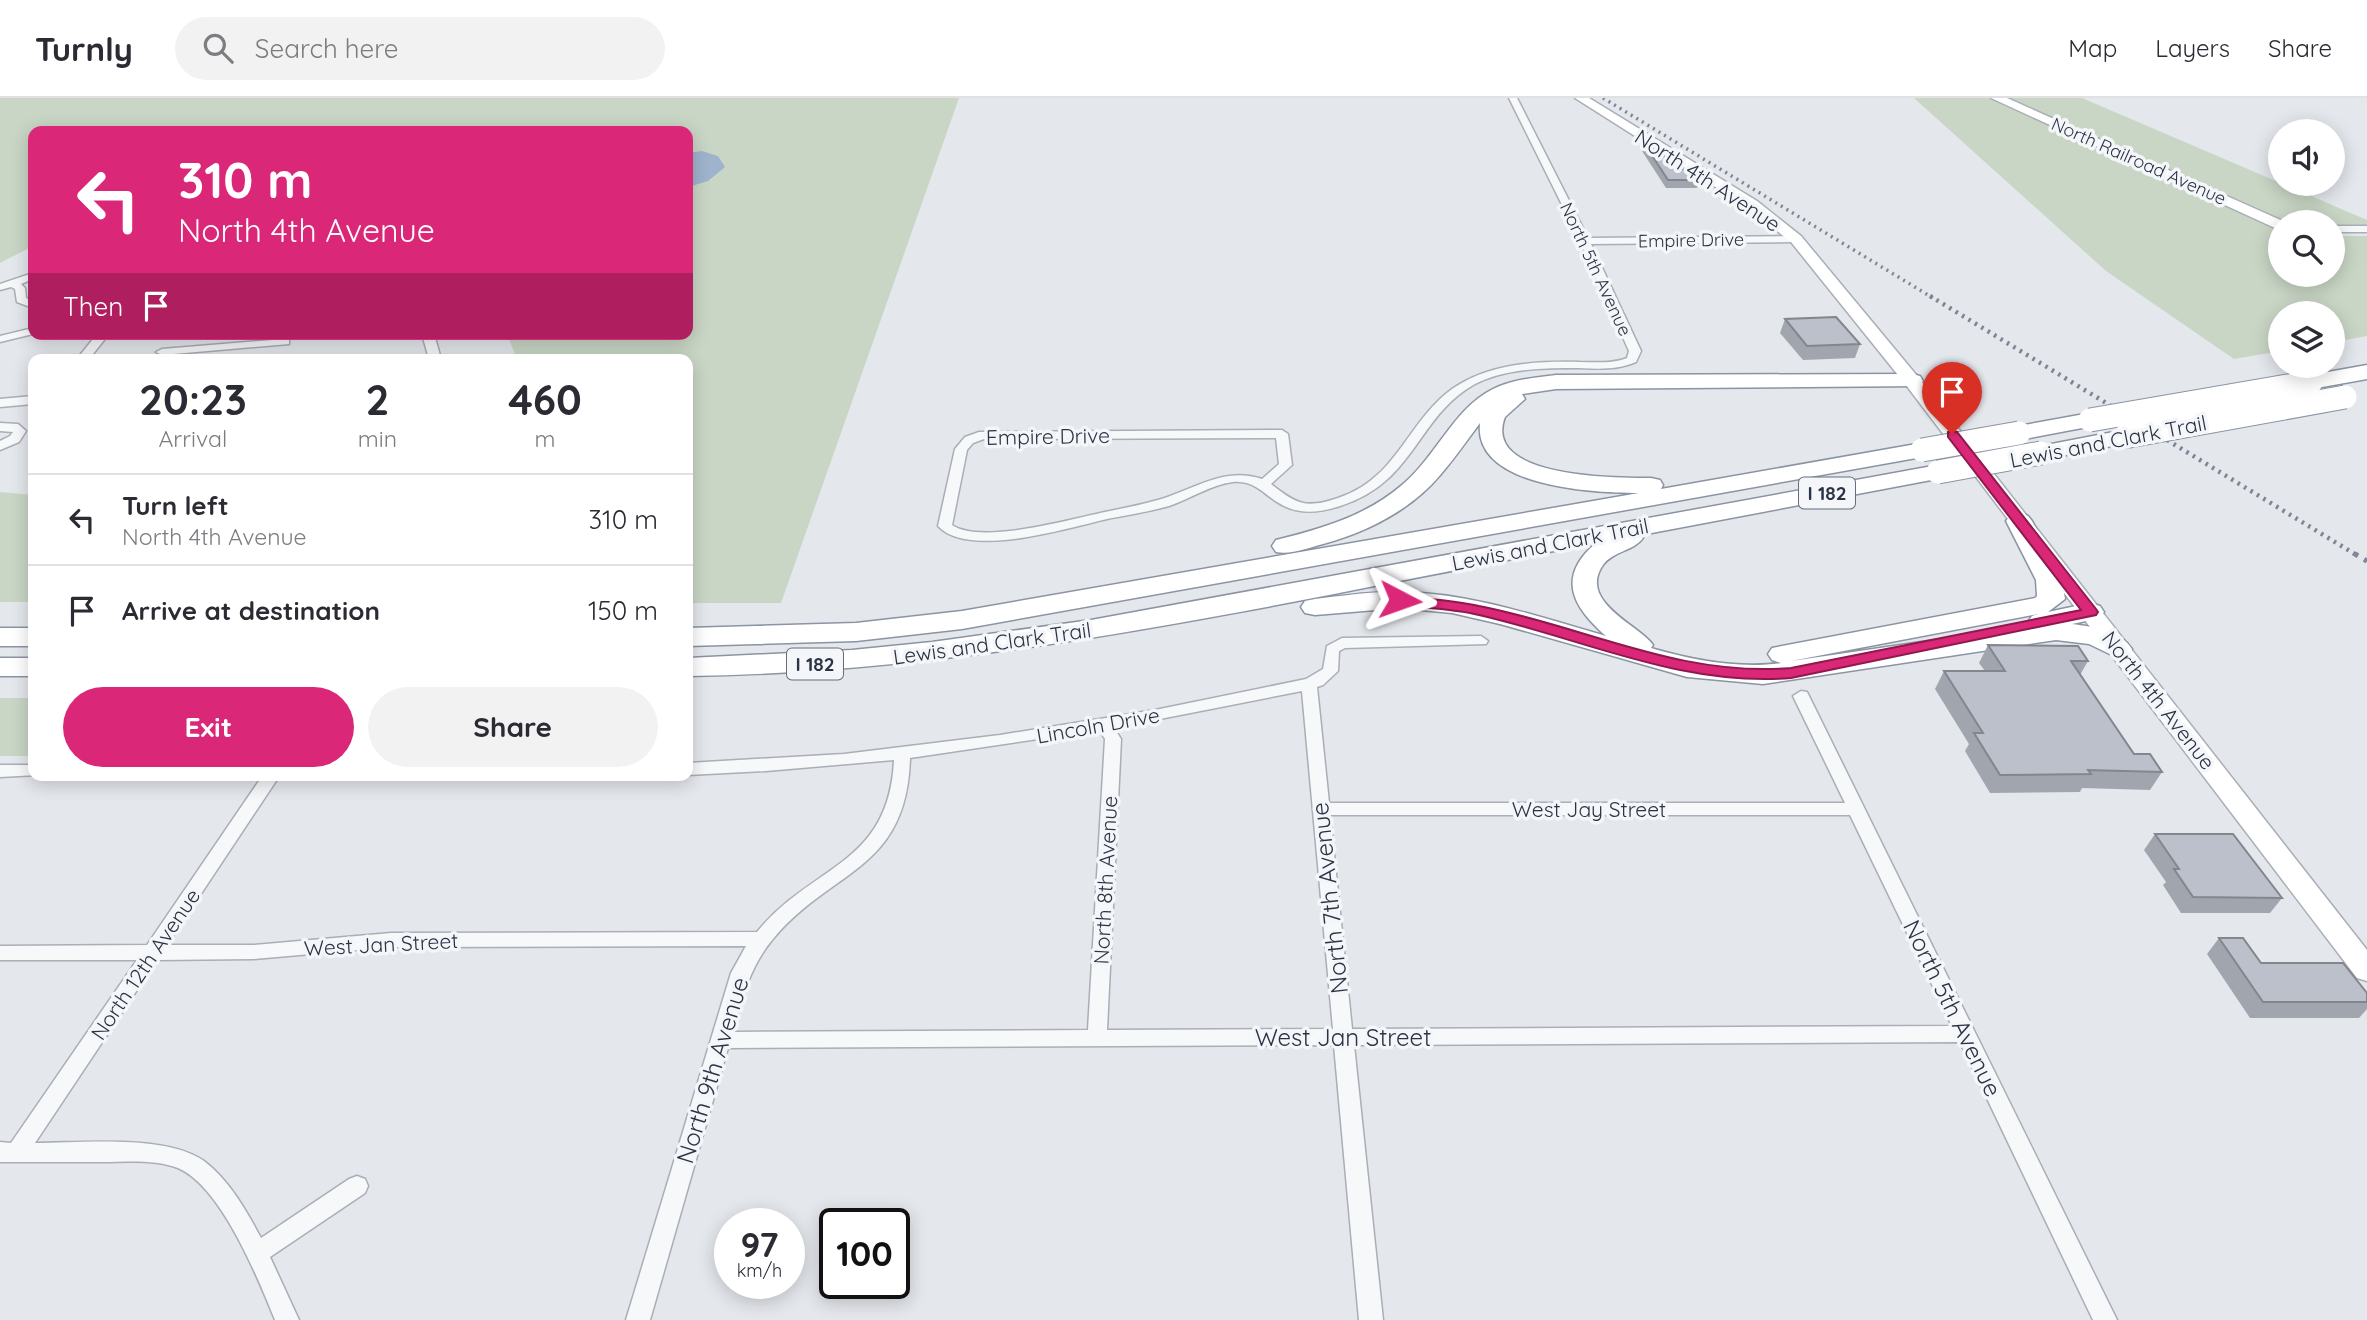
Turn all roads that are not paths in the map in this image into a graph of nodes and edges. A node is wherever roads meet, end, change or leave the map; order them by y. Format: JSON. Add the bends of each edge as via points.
{"nodes":[{"id":1,"x":1513,"y":98,"type":"edge"},
{"id":2,"x":1581,"y":98,"type":"edge"},
{"id":3,"x":1997,"y":98,"type":"edge"},
{"id":4,"x":2268,"y":220,"type":"edge"},
{"id":5,"x":2345,"y":229,"type":"edge"},
{"id":6,"x":2367,"y":229,"type":"edge"},
{"id":7,"x":1796,"y":239,"type":"junction"},
{"id":8,"x":1585,"y":241,"type":"junction"},
{"id":9,"x":28,"y":278,"type":"edge"},
{"id":10,"x":14,"y":284,"type":"junction"},
{"id":11,"x":0,"y":287,"type":"edge"},
{"id":12,"x":28,"y":303,"type":"edge"},
{"id":13,"x":28,"y":332,"type":"edge"},
{"id":14,"x":0,"y":339,"type":"edge"},
{"id":15,"x":98,"y":340,"type":"edge"},
{"id":16,"x":269,"y":340,"type":"edge"},
{"id":17,"x":162,"y":352,"type":"dead end"},
{"id":18,"x":87,"y":354,"type":"edge"},
{"id":19,"x":2367,"y":372,"type":"edge"},
{"id":20,"x":1916,"y":385,"type":"junction"},
{"id":21,"x":2356,"y":395,"type":"edge"},
{"id":22,"x":28,"y":400,"type":"edge"},
{"id":23,"x":0,"y":403,"type":"edge"},
{"id":24,"x":0,"y":427,"type":"edge"},
{"id":25,"x":1283,"y":440,"type":"junction"},
{"id":26,"x":1300,"y":440,"type":"dead end"},
{"id":27,"x":0,"y":446,"type":"edge"},
{"id":28,"x":1780,"y":477,"type":"junction"},
{"id":29,"x":1264,"y":482,"type":"junction"},
{"id":30,"x":1716,"y":513,"type":"junction"},
{"id":31,"x":2019,"y":521,"type":"junction"},
{"id":32,"x":2043,"y":606,"type":"junction"},
{"id":33,"x":2091,"y":612,"type":"junction"},
{"id":34,"x":906,"y":627,"type":"junction"},
{"id":35,"x":1078,"y":633,"type":"junction"},
{"id":36,"x":0,"y":637,"type":"edge"},
{"id":37,"x":28,"y":637,"type":"edge"},
{"id":38,"x":693,"y":637,"type":"edge"},
{"id":39,"x":1480,"y":641,"type":"dead end"},
{"id":40,"x":2118,"y":649,"type":"junction"},
{"id":41,"x":0,"y":667,"type":"edge"},
{"id":42,"x":28,"y":667,"type":"edge"},
{"id":43,"x":693,"y":667,"type":"edge"},
{"id":44,"x":1308,"y":684,"type":"junction"},
{"id":45,"x":1796,"y":684,"type":"junction"},
{"id":46,"x":1104,"y":725,"type":"junction"},
{"id":47,"x":902,"y":753,"type":"junction"},
{"id":48,"x":693,"y":769,"type":"edge"},
{"id":49,"x":0,"y":771,"type":"edge"},
{"id":50,"x":28,"y":771,"type":"edge"},
{"id":51,"x":268,"y":781,"type":"edge"},
{"id":52,"x":1321,"y":808,"type":"junction"},
{"id":53,"x":1856,"y":809,"type":"junction"},
{"id":54,"x":762,"y":939,"type":"junction"},
{"id":55,"x":0,"y":953,"type":"edge"},
{"id":56,"x":152,"y":953,"type":"junction"},
{"id":57,"x":2367,"y":970,"type":"edge"},
{"id":58,"x":1966,"y":1034,"type":"junction"},
{"id":59,"x":1343,"y":1037,"type":"junction"},
{"id":60,"x":1097,"y":1038,"type":"junction"},
{"id":61,"x":719,"y":1040,"type":"junction"},
{"id":62,"x":9,"y":1152,"type":"edge"},
{"id":63,"x":357,"y":1186,"type":"dead end"},
{"id":64,"x":257,"y":1253,"type":"junction"},
{"id":65,"x":287,"y":1320,"type":"edge"},
{"id":66,"x":638,"y":1320,"type":"edge"},
{"id":67,"x":1371,"y":1320,"type":"edge"},
{"id":68,"x":2105,"y":1320,"type":"edge"}],
"edges":[{"from":1,"to":8,"type":"street","name":"North 5th Avenue"},
{"from":2,"to":7,"type":"main road","name":"North 4th Avenue","via":[[1752,204]]},
{"from":3,"to":4,"type":"main road","name":"North Railroad Avenue"},
{"from":5,"to":6,"type":"street"},
{"from":7,"to":8,"type":"street","name":"Empire Drive"},
{"from":7,"to":20,"type":"main road","name":"North 4th Avenue"},
{"from":8,"to":29,"type":"street","name":"North 5th Avenue","via":[[1635,357],[1621,364],[1500,372],[1462,387],[1392,472],[1353,497],[1312,509],[1292,506]]},
{"from":9,"to":10,"type":"street"},
{"from":10,"to":11,"type":"street"},
{"from":10,"to":12,"type":"street","via":[[20,288],[20,300]]},
{"from":13,"to":14,"type":"street"},
{"from":15,"to":18,"type":"street"},
{"from":16,"to":17,"type":"street"},
{"from":19,"to":28,"type":"highway","name":"Lewis and Clark Trail","number":"I 182","bridge":true},
{"from":20,"to":28,"type":"highway","via":[[1552,390],[1516,398],[1499,408],[1491,422],[1496,445],[1511,460],[1564,482],[1662,485]]},
{"from":20,"to":31,"type":"main road","name":"North 4th Avenue"},
{"from":20,"to":34,"type":"highway","via":[[1556,382],[1515,387],[1485,401],[1411,491],[1334,533]]},
{"from":21,"to":30,"type":"highway","name":"Lewis and Clark Trail","number":"I 182","bridge":true},
{"from":22,"to":23,"type":"street"},
{"from":24,"to":27,"type":"street","via":[[20,431]]},
{"from":25,"to":26,"type":"street"},
{"from":25,"to":29,"type":"street","via":[[1286,465]]},
{"from":25,"to":29,"type":"street","name":"Empire Drive","via":[[1282,434],[975,437],[961,449],[945,526],[968,538],[1021,533],[1161,504],[1228,479]]},
{"from":28,"to":34,"type":"highway","name":"Lewis and Clark Trail","number":"I 182"},
{"from":30,"to":32,"type":"highway","via":[[1621,541],[1599,553],[1586,569],[1584,589],[1602,620],[1626,639],[1659,654],[1725,665]]},
{"from":30,"to":35,"type":"highway","name":"Lewis and Clark Trail","number":"I 182"},
{"from":31,"to":32,"type":"highway","via":[[2049,580],[2051,599]]},
{"from":31,"to":33,"type":"main road","name":"North 4th Avenue"},
{"from":32,"to":33,"type":"highway"},
{"from":33,"to":40,"type":"main road","name":"North 4th Avenue"},
{"from":33,"to":45,"type":"highway"},
{"from":34,"to":38,"type":"highway","name":"Lewis and Clark Trail","number":"I 182"},
{"from":35,"to":43,"type":"highway","name":"Lewis and Clark Trail","number":"I 182","via":[[880,659]]},
{"from":35,"to":45,"type":"highway","via":[[1352,602],[1426,602],[1504,616],[1687,668]]},
{"from":36,"to":37,"type":"highway"},
{"from":39,"to":44,"type":"street","via":[[1342,643],[1332,649],[1330,671]]},
{"from":40,"to":45,"type":"highway","via":[[2096,636],[2056,631]]},
{"from":40,"to":57,"type":"main road","name":"North 4th Avenue"},
{"from":41,"to":42,"type":"highway"},
{"from":44,"to":46,"type":"street","name":"Lincoln Drive"},
{"from":44,"to":52,"type":"street","name":"North 7th Avenue"},
{"from":45,"to":53,"type":"street","name":"North 5th Avenue"},
{"from":46,"to":47,"type":"street","name":"Lincoln Drive"},
{"from":46,"to":60,"type":"street","name":"North 8th Avenue","via":[[1113,739]]},
{"from":47,"to":48,"type":"street","name":"Lincoln Drive"},
{"from":47,"to":54,"type":"street","name":"North 9th Avenue","via":[[899,799],[884,832],[856,863]]},
{"from":49,"to":50,"type":"street"},
{"from":51,"to":56,"type":"street","name":"North 12th Avenue"},
{"from":52,"to":53,"type":"street","name":"West Jay Street"},
{"from":52,"to":59,"type":"street","name":"North 7th Avenue"},
{"from":53,"to":58,"type":"street","name":"North 5th Avenue"},
{"from":54,"to":56,"type":"street","name":"West Jan Street","via":[[391,940],[254,951]]},
{"from":54,"to":61,"type":"street","name":"North 9th Avenue","via":[[740,973]]},
{"from":55,"to":56,"type":"street","name":"West Jan Street"},
{"from":56,"to":62,"type":"street","name":"North 12th Avenue"},
{"from":58,"to":59,"type":"street","name":"West Jan Street"},
{"from":58,"to":68,"type":"street","name":"North 5th Avenue"},
{"from":59,"to":60,"type":"street","name":"West Jan Street"},
{"from":59,"to":67,"type":"street","name":"North 7th Avenue"},
{"from":60,"to":61,"type":"street","name":"West Jan Street"},
{"from":61,"to":66,"type":"street","name":"North 9th Avenue"},
{"from":62,"to":64,"type":"street","via":[[135,1152],[176,1158],[209,1178]]},
{"from":63,"to":64,"type":"street"},
{"from":64,"to":65,"type":"street"}]}
